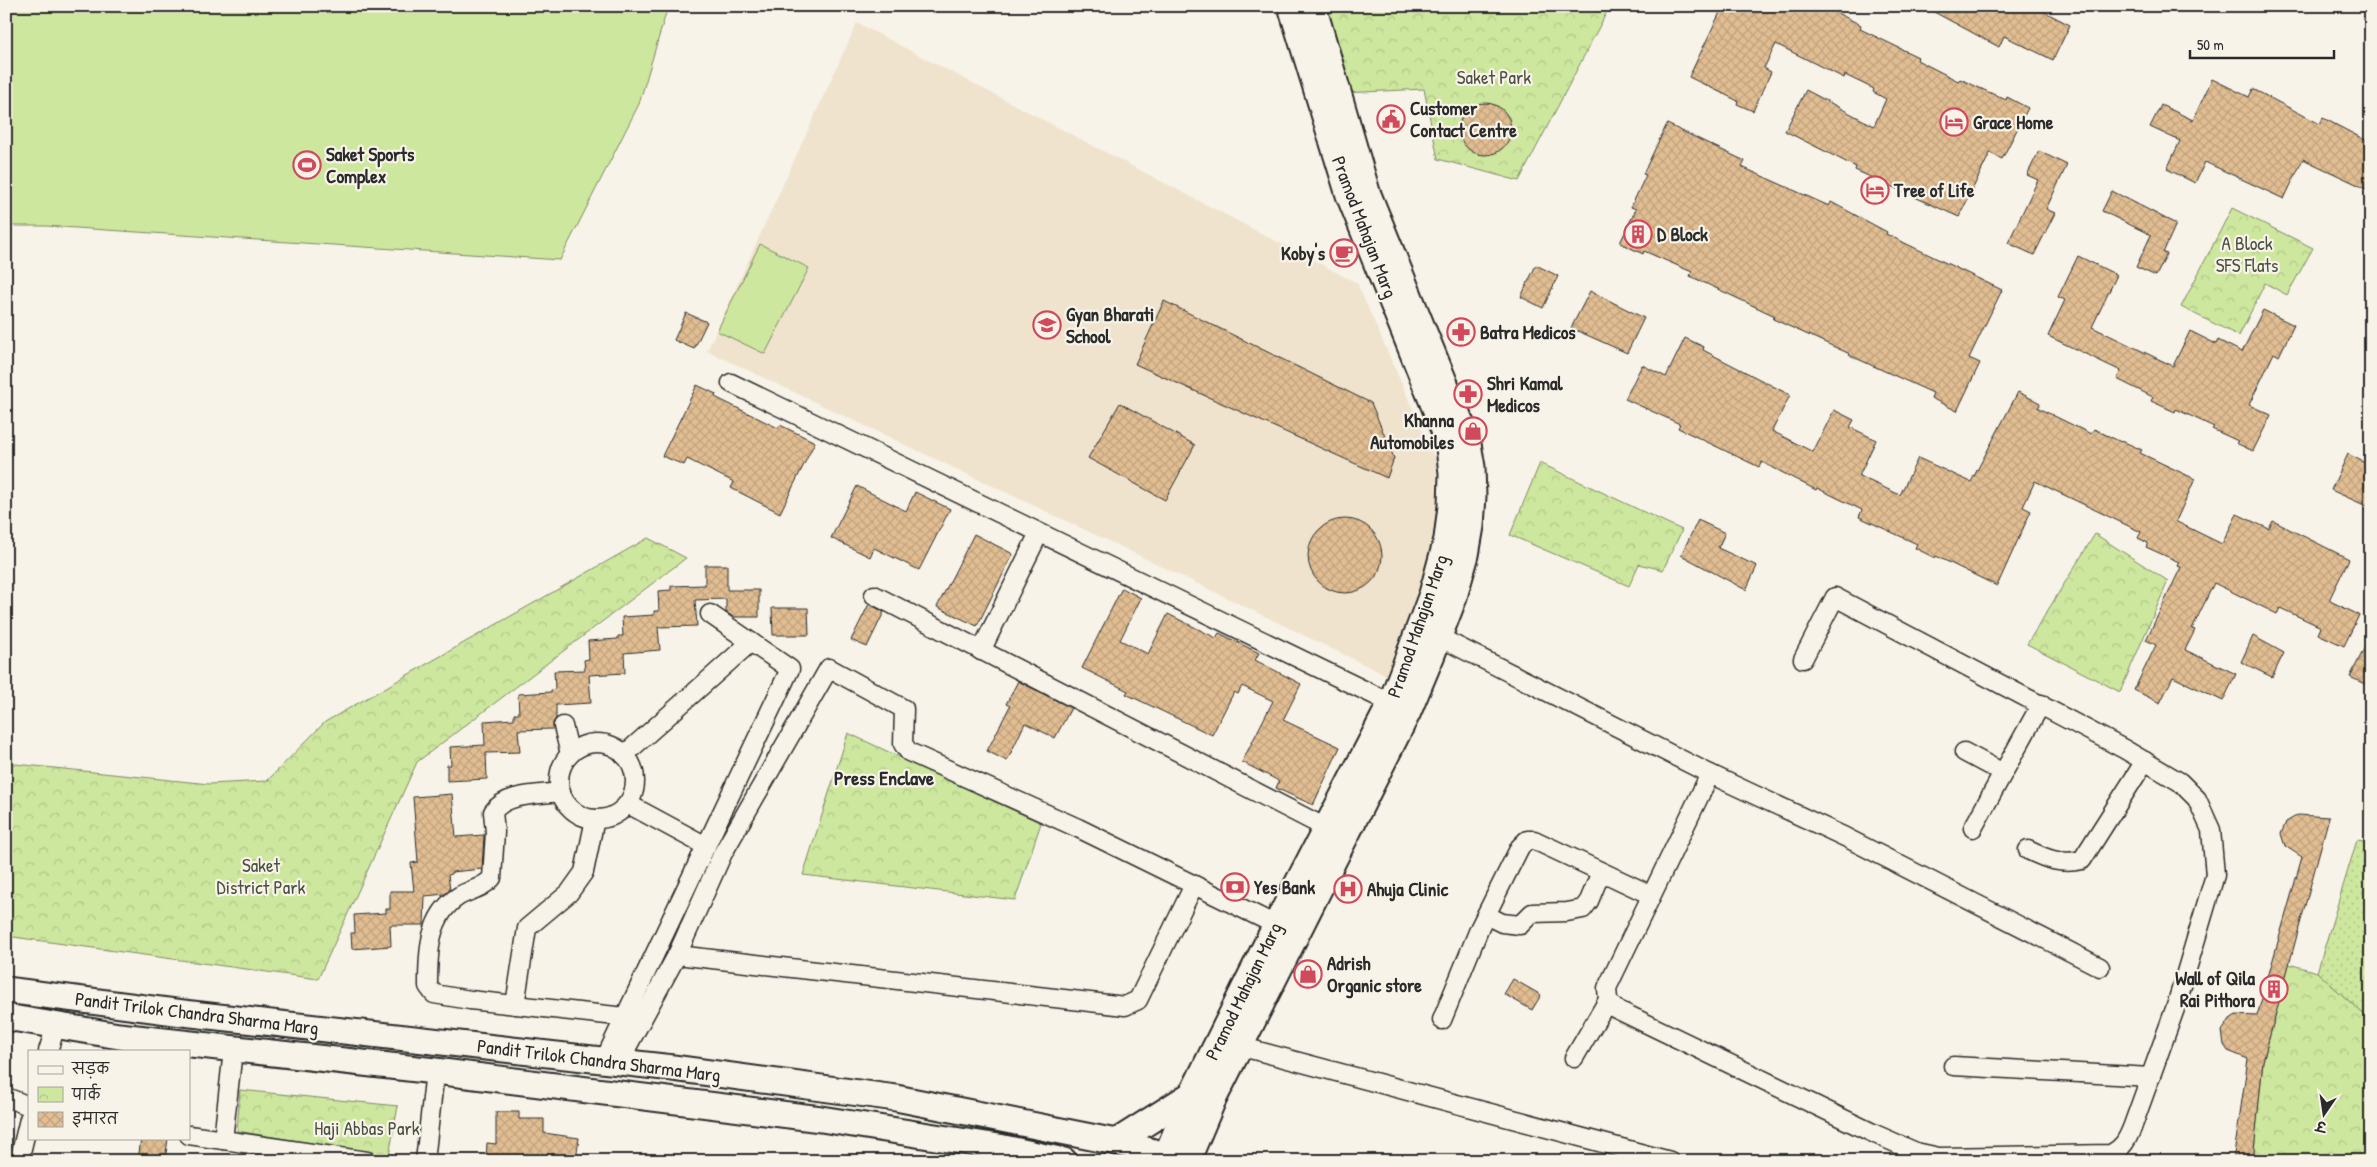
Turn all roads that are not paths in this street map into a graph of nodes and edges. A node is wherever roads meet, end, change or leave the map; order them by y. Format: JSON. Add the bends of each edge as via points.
{"nodes":[{"id":1,"x":1291,"y":6,"type":"edge"},
{"id":2,"x":1313,"y":6,"type":"edge"},
{"id":3,"x":730,"y":383,"type":"dead end"},
{"id":4,"x":1039,"y":533,"type":"junction"},
{"id":5,"x":874,"y":595,"type":"dead end"},
{"id":6,"x":1443,"y":597,"type":"junction"},
{"id":7,"x":710,"y":614,"type":"dead end"},
{"id":8,"x":1428,"y":632,"type":"junction"},
{"id":9,"x":750,"y":642,"type":"junction"},
{"id":10,"x":981,"y":652,"type":"junction"},
{"id":11,"x":1803,"y":659,"type":"dead end"},
{"id":12,"x":2041,"y":704,"type":"junction"},
{"id":13,"x":1399,"y":707,"type":"junction"},
{"id":14,"x":563,"y":726,"type":"dead end"},
{"id":15,"x":1964,"y":752,"type":"dead end"},
{"id":16,"x":570,"y":754,"type":"junction"},
{"id":17,"x":624,"y":755,"type":"junction"},
{"id":18,"x":2145,"y":761,"type":"junction"},
{"id":19,"x":2003,"y":773,"type":"junction"},
{"id":20,"x":1710,"y":774,"type":"junction"},
{"id":21,"x":561,"y":792,"type":"junction"},
{"id":22,"x":628,"y":804,"type":"junction"},
{"id":23,"x":595,"y":820,"type":"junction"},
{"id":24,"x":1326,"y":828,"type":"junction"},
{"id":25,"x":1973,"y":828,"type":"dead end"},
{"id":26,"x":706,"y":846,"type":"junction"},
{"id":27,"x":2028,"y":850,"type":"dead end"},
{"id":28,"x":1601,"y":872,"type":"junction"},
{"id":29,"x":1194,"y":885,"type":"junction"},
{"id":30,"x":1651,"y":896,"type":"junction"},
{"id":31,"x":1486,"y":915,"type":"junction"},
{"id":32,"x":1276,"y":925,"type":"junction"},
{"id":33,"x":676,"y":955,"type":"junction"},
{"id":34,"x":2100,"y":967,"type":"dead end"},
{"id":35,"x":6,"y":990,"type":"edge"},
{"id":36,"x":1608,"y":1000,"type":"junction"},
{"id":37,"x":514,"y":1005,"type":"junction"},
{"id":38,"x":625,"y":1017,"type":"junction"},
{"id":39,"x":6,"y":1018,"type":"edge"},
{"id":40,"x":1442,"y":1020,"type":"dead end"},
{"id":41,"x":56,"y":1026,"type":"junction"},
{"id":42,"x":1239,"y":1046,"type":"junction"},
{"id":43,"x":48,"y":1050,"type":"edge"},
{"id":44,"x":233,"y":1050,"type":"junction"},
{"id":45,"x":1574,"y":1058,"type":"dead end"},
{"id":46,"x":611,"y":1062,"type":"junction"},
{"id":47,"x":1953,"y":1066,"type":"dead end"},
{"id":48,"x":435,"y":1071,"type":"junction"},
{"id":49,"x":2151,"y":1077,"type":"junction"},
{"id":50,"x":1192,"y":1094,"type":"junction"},
{"id":51,"x":6,"y":1097,"type":"edge"},
{"id":52,"x":28,"y":1106,"type":"edge"},
{"id":53,"x":28,"y":1123,"type":"edge"},
{"id":54,"x":190,"y":1135,"type":"edge"},
{"id":55,"x":223,"y":1140,"type":"junction"},
{"id":56,"x":1116,"y":1142,"type":"junction"},
{"id":57,"x":1176,"y":1159,"type":"edge"},
{"id":58,"x":19,"y":1161,"type":"edge"},
{"id":59,"x":367,"y":1161,"type":"edge"},
{"id":60,"x":425,"y":1161,"type":"edge"},
{"id":61,"x":1064,"y":1161,"type":"edge"},
{"id":62,"x":1670,"y":1161,"type":"edge"}],
"edges":[{"from":1,"to":6,"type":"street","name":"Pramod Mahajan Marg","via":[[1349,195],[1448,440],[1452,506]]},
{"from":2,"to":6,"type":"street","name":"Pramod Mahajan Marg","via":[[1367,192],[1467,438],[1472,486],[1471,526],[1466,554]]},
{"from":3,"to":4,"type":"street"},
{"from":4,"to":10,"type":"street"},
{"from":4,"to":13,"type":"street"},
{"from":5,"to":10,"type":"street"},
{"from":6,"to":8,"type":"street","name":"Pramod Mahajan Marg"},
{"from":7,"to":9,"type":"street"},
{"from":8,"to":13,"type":"street","name":"Pramod Mahajan Marg"},
{"from":8,"to":20,"type":"street"},
{"from":9,"to":17,"type":"street"},
{"from":9,"to":26,"type":"street","via":[[790,669]]},
{"from":10,"to":24,"type":"street"},
{"from":11,"to":12,"type":"street","via":[[1835,596]]},
{"from":12,"to":18,"type":"street"},
{"from":12,"to":19,"type":"street"},
{"from":13,"to":24,"type":"street","name":"Pramod Mahajan Marg"},
{"from":13,"to":42,"type":"street","name":"Pramod Mahajan Marg"},
{"from":14,"to":16,"type":"street"},
{"from":15,"to":19,"type":"street"},
{"from":16,"to":17,"type":"street","via":[[581,747],[605,744]]},
{"from":16,"to":21,"type":"street","via":[[559,776]]},
{"from":17,"to":22,"type":"street","via":[[633,768],[635,780],[634,793]]},
{"from":18,"to":27,"type":"street","via":[[2082,860],[2049,861]]},
{"from":18,"to":49,"type":"street","via":[[2180,782],[2198,799],[2211,830],[2215,875]]},
{"from":19,"to":25,"type":"street"},
{"from":20,"to":30,"type":"street"},
{"from":20,"to":34,"type":"street","via":[[1844,837]]},
{"from":21,"to":23,"type":"street","via":[[572,810]]},
{"from":21,"to":37,"type":"street","via":[[509,799],[498,804],[493,812],[492,878],[484,886],[449,903],[430,934],[428,986],[434,994]]},
{"from":22,"to":23,"type":"street","via":[[608,818]]},
{"from":22,"to":26,"type":"street"},
{"from":23,"to":37,"type":"street","via":[[584,872],[569,893],[527,928]]},
{"from":24,"to":32,"type":"street","name":"Pramod Mahajan Marg"},
{"from":26,"to":38,"type":"street"},
{"from":28,"to":30,"type":"street"},
{"from":28,"to":31,"type":"street","via":[[1583,909],[1532,913],[1520,925],[1502,924]]},
{"from":28,"to":31,"type":"street","via":[[1534,840],[1527,840]]},
{"from":29,"to":32,"type":"street"},
{"from":29,"to":33,"type":"street","via":[[1138,1000],[1125,1006]]},
{"from":29,"to":33,"type":"street","via":[[1078,828],[909,752],[903,744],[904,709],[829,668],[723,853]]},
{"from":30,"to":36,"type":"street","via":[[1607,988]]},
{"from":31,"to":40,"type":"street"},
{"from":32,"to":50,"type":"street","name":"Pramod Mahajan Marg"},
{"from":33,"to":46,"type":"street"},
{"from":35,"to":46,"type":"street","name":"Pandit Trilok Chandra Sharma Marg"},
{"from":36,"to":45,"type":"street"},
{"from":36,"to":49,"type":"street","via":[[1614,1008],[1875,1134],[1916,1152],[1939,1157],[2111,1154],[2126,1142]]},
{"from":37,"to":38,"type":"street"},
{"from":38,"to":46,"type":"street"},
{"from":39,"to":41,"type":"street","name":"Pandit Trilok Chandra Sharma Marg"},
{"from":41,"to":43,"type":"street"},
{"from":41,"to":44,"type":"street","name":"Pandit Trilok Chandra Sharma Marg"},
{"from":42,"to":57,"type":"street","name":"Pramod Mahajan Marg","via":[[1198,1130]]},
{"from":42,"to":62,"type":"street"},
{"from":44,"to":48,"type":"street","name":"Pandit Trilok Chandra Sharma Marg"},
{"from":44,"to":55,"type":"street"},
{"from":46,"to":56,"type":"street","name":"Pandit Trilok Chandra Sharma Marg","via":[[896,1098]]},
{"from":47,"to":49,"type":"street"},
{"from":48,"to":60,"type":"street"},
{"from":48,"to":61,"type":"street","name":"Pandit Trilok Chandra Sharma Marg","via":[[821,1119],[999,1146]]},
{"from":50,"to":56,"type":"street"},
{"from":50,"to":57,"type":"street","name":"Pramod Mahajan Marg"},
{"from":51,"to":52,"type":"street"},
{"from":53,"to":58,"type":"street"},
{"from":54,"to":55,"type":"street"},
{"from":55,"to":59,"type":"street"},
{"from":56,"to":57,"type":"street","name":"Pandit Trilok Chandra Sharma Marg"}]}
